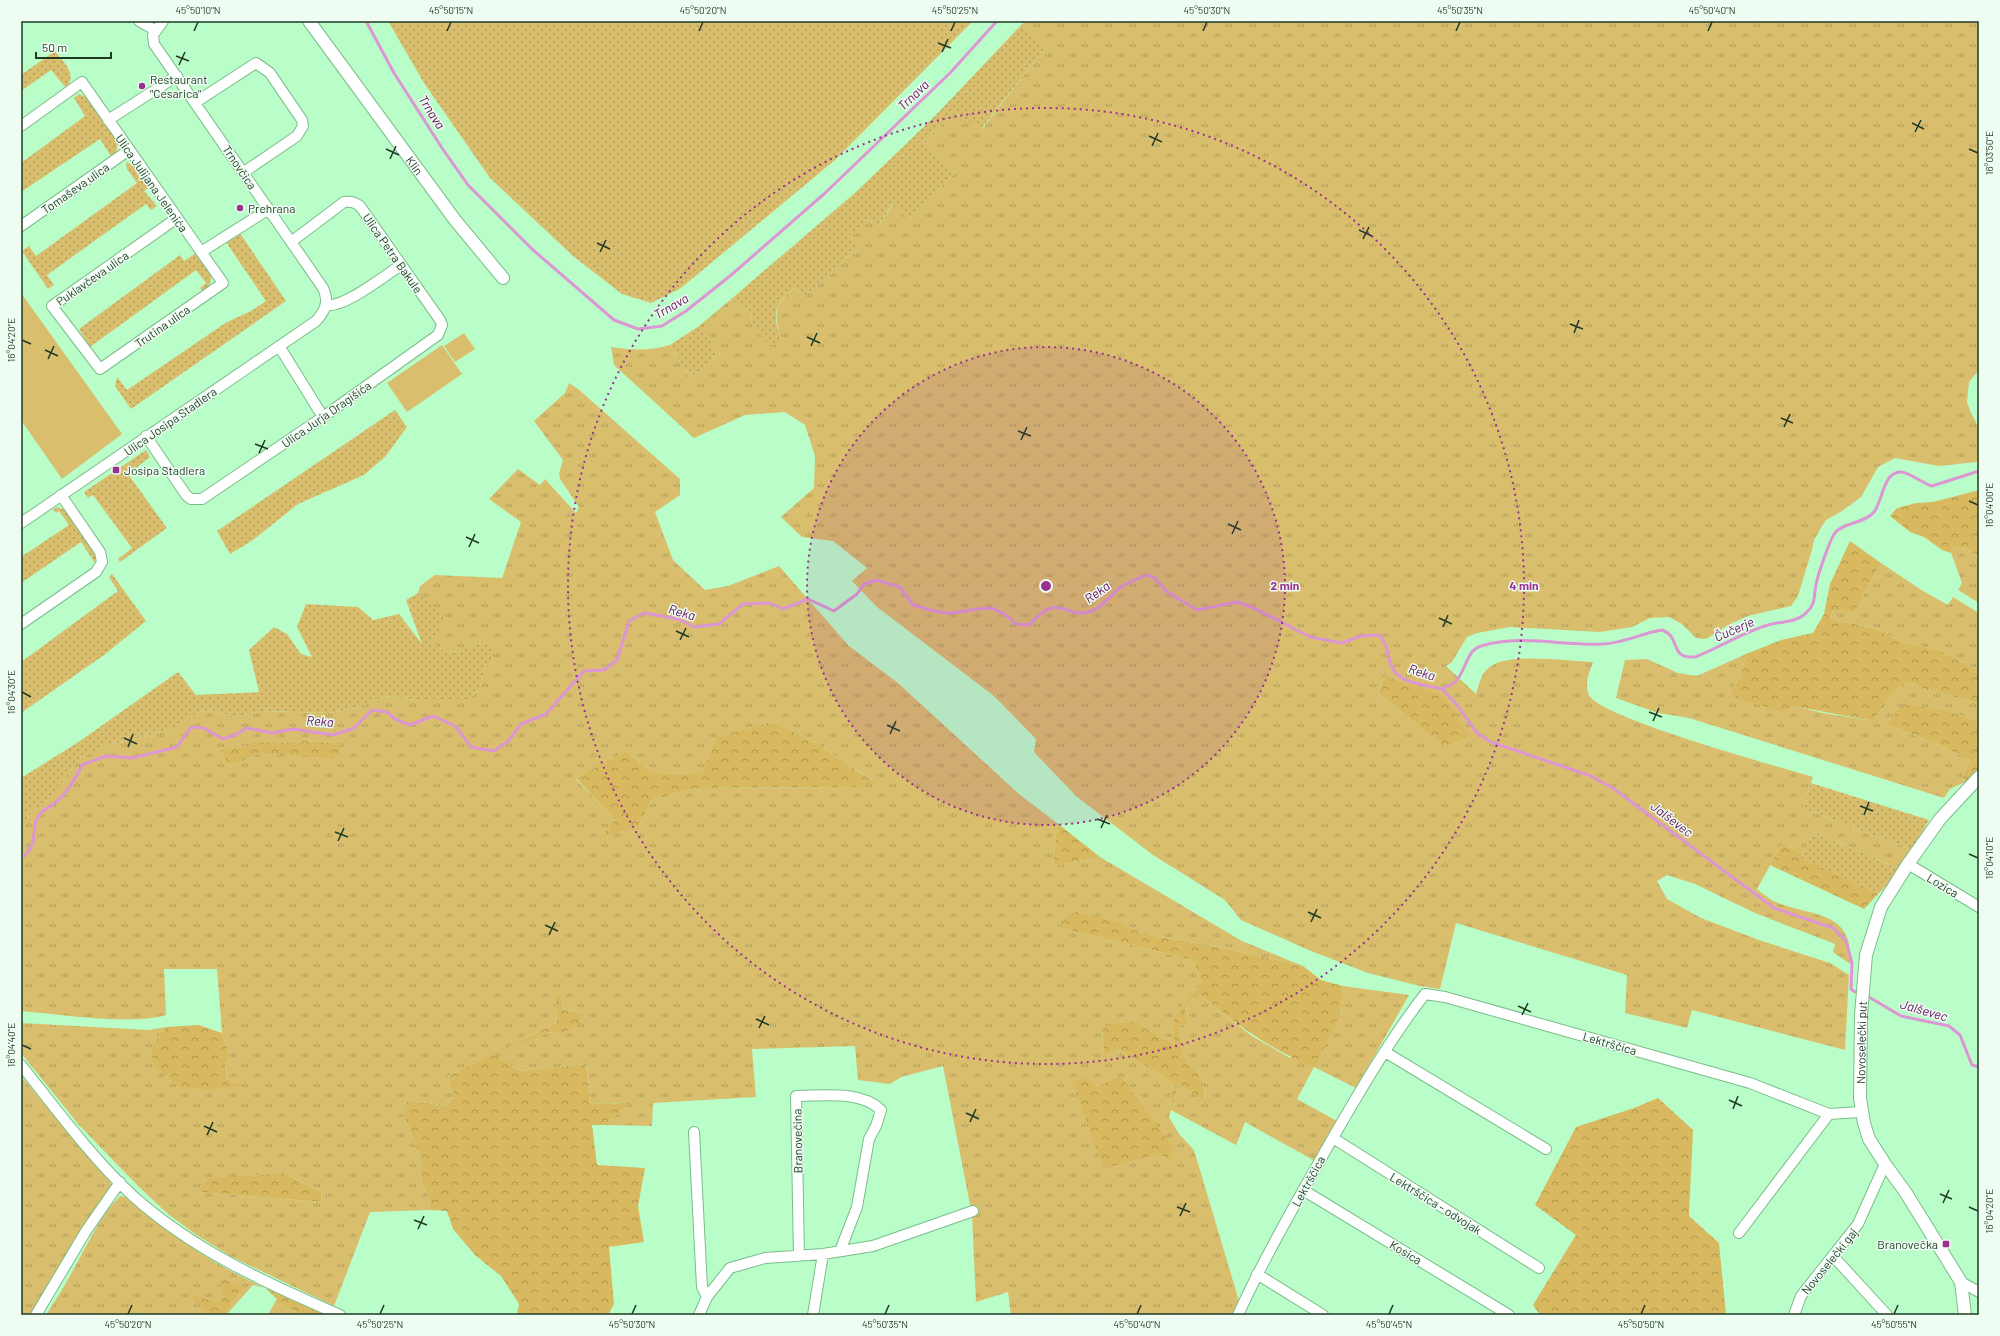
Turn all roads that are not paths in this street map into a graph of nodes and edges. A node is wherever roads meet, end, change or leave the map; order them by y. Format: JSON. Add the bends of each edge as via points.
{"nodes":[{"id":1,"x":139,"y":21,"type":"edge"},
{"id":2,"x":163,"y":21,"type":"edge"},
{"id":3,"x":309,"y":21,"type":"edge"},
{"id":4,"x":316,"y":26,"type":"edge"},
{"id":5,"x":155,"y":30,"type":"junction"},
{"id":6,"x":177,"y":76,"type":"junction"},
{"id":7,"x":196,"y":102,"type":"junction"},
{"id":8,"x":108,"y":120,"type":"junction"},
{"id":9,"x":21,"y":126,"type":"edge"},
{"id":10,"x":129,"y":150,"type":"junction"},
{"id":11,"x":244,"y":172,"type":"junction"},
{"id":12,"x":269,"y":208,"type":"junction"},
{"id":13,"x":177,"y":218,"type":"junction"},
{"id":14,"x":21,"y":226,"type":"edge"},
{"id":15,"x":291,"y":242,"type":"junction"},
{"id":16,"x":201,"y":252,"type":"junction"},
{"id":17,"x":401,"y":265,"type":"junction"},
{"id":18,"x":502,"y":278,"type":"dead end"},
{"id":19,"x":223,"y":283,"type":"joint"},
{"id":20,"x":327,"y":305,"type":"junction"},
{"id":21,"x":441,"y":330,"type":"joint"},
{"id":22,"x":279,"y":346,"type":"junction"},
{"id":23,"x":100,"y":369,"type":"joint"},
{"id":24,"x":323,"y":417,"type":"junction"},
{"id":25,"x":146,"y":436,"type":"junction"},
{"id":26,"x":61,"y":495,"type":"junction"},
{"id":27,"x":21,"y":523,"type":"edge"},
{"id":28,"x":21,"y":624,"type":"edge"},
{"id":29,"x":1979,"y":777,"type":"edge"},
{"id":30,"x":1908,"y":864,"type":"junction"},
{"id":31,"x":1979,"y":907,"type":"edge"},
{"id":32,"x":1385,"y":1052,"type":"junction"},
{"id":33,"x":21,"y":1065,"type":"edge"},
{"id":34,"x":1861,"y":1112,"type":"junction"},
{"id":35,"x":1829,"y":1114,"type":"junction"},
{"id":36,"x":694,"y":1132,"type":"dead end"},
{"id":37,"x":1333,"y":1138,"type":"junction"},
{"id":38,"x":1546,"y":1149,"type":"dead end"},
{"id":39,"x":1885,"y":1164,"type":"junction"},
{"id":40,"x":120,"y":1182,"type":"junction"},
{"id":41,"x":1303,"y":1190,"type":"junction"},
{"id":42,"x":973,"y":1211,"type":"dead end"},
{"id":43,"x":1739,"y":1233,"type":"dead end"},
{"id":44,"x":840,"y":1251,"type":"junction"},
{"id":45,"x":823,"y":1254,"type":"junction"},
{"id":46,"x":799,"y":1256,"type":"junction"},
{"id":47,"x":1833,"y":1256,"type":"junction"},
{"id":48,"x":1539,"y":1268,"type":"dead end"},
{"id":49,"x":1257,"y":1274,"type":"junction"},
{"id":50,"x":1961,"y":1282,"type":"junction"},
{"id":51,"x":1979,"y":1292,"type":"edge"},
{"id":52,"x":707,"y":1297,"type":"junction"},
{"id":53,"x":36,"y":1315,"type":"edge"},
{"id":54,"x":340,"y":1315,"type":"edge"},
{"id":55,"x":699,"y":1315,"type":"edge"},
{"id":56,"x":813,"y":1315,"type":"edge"},
{"id":57,"x":1238,"y":1315,"type":"edge"},
{"id":58,"x":1323,"y":1315,"type":"edge"},
{"id":59,"x":1509,"y":1315,"type":"edge"},
{"id":60,"x":1794,"y":1315,"type":"edge"},
{"id":61,"x":1887,"y":1315,"type":"edge"},
{"id":62,"x":1965,"y":1315,"type":"edge"}],
"edges":[{"from":1,"to":5,"type":"street"},
{"from":2,"to":5,"type":"street"},
{"from":3,"to":4,"type":"street","name":"Klin"},
{"from":4,"to":18,"type":"street","name":"Klin","via":[[415,166]]},
{"from":5,"to":6,"type":"street","name":"Trnovčica","via":[[154,44]]},
{"from":6,"to":7,"type":"street","name":"Trnovčica"},
{"from":6,"to":8,"type":"street"},
{"from":7,"to":11,"type":"street","name":"Trnovčica"},
{"from":7,"to":11,"type":"street","via":[[256,63],[270,73],[294,108],[302,120],[301,131]]},
{"from":8,"to":9,"type":"street","name":"Ulica Julijana Jelenića","via":[[82,82]]},
{"from":8,"to":10,"type":"street","name":"Ulica Julijana Jelenića"},
{"from":10,"to":13,"type":"street","name":"Ulica Julijana Jelenića"},
{"from":10,"to":14,"type":"street","name":"Tomaševa ulica"},
{"from":11,"to":12,"type":"street","name":"Trnovčica"},
{"from":12,"to":15,"type":"street","name":"Trnovčica"},
{"from":12,"to":16,"type":"street"},
{"from":13,"to":16,"type":"street","name":"Ulica Julijana Jelenića"},
{"from":13,"to":23,"type":"street","name":"Puklavčeva ulica","via":[[52,306]]},
{"from":15,"to":17,"type":"street","name":"Ulica Petra Bakule","via":[[344,202],[350,201],[360,206]]},
{"from":15,"to":20,"type":"street","name":"Trnovčica","via":[[323,288]]},
{"from":16,"to":19,"type":"street","name":"Ulica Julijana Jelenića"},
{"from":17,"to":20,"type":"street","via":[[343,302]]},
{"from":17,"to":21,"type":"street","name":"Ulica Petra Bakule","via":[[440,320]]},
{"from":19,"to":23,"type":"street","name":"Trutina ulica"},
{"from":20,"to":22,"type":"street","name":"Ulica Josipa Stadlera","via":[[316,320]]},
{"from":21,"to":24,"type":"street","name":"Ulica Jurja Dragišića","via":[[435,339]]},
{"from":22,"to":24,"type":"street"},
{"from":22,"to":25,"type":"street","name":"Ulica Josipa Stadlera"},
{"from":24,"to":25,"type":"street","name":"Ulica Jurja Dragišića","via":[[202,499],[196,500],[186,495]]},
{"from":25,"to":26,"type":"street","name":"Ulica Josipa Stadlera"},
{"from":26,"to":27,"type":"street","name":"Ulica Josipa Stadlera"},
{"from":26,"to":28,"type":"street","via":[[100,552],[102,562],[96,572]]},
{"from":29,"to":30,"type":"street","name":"Novoselečki put","via":[[1941,818]]},
{"from":30,"to":31,"type":"street","name":"Lozica"},
{"from":30,"to":34,"type":"street","name":"Novoselečki put","via":[[1881,907],[1866,955],[1861,1015]]},
{"from":32,"to":35,"type":"street","name":"Lektrščica","via":[[1425,994],[1453,999],[1750,1083]]},
{"from":32,"to":37,"type":"street","name":"Lektrščica"},
{"from":32,"to":38,"type":"street"},
{"from":33,"to":40,"type":"street","via":[[80,1140]]},
{"from":34,"to":35,"type":"street","name":"Lektrščica"},
{"from":34,"to":39,"type":"street","name":"Novoselečki put","via":[[1870,1139]]},
{"from":35,"to":43,"type":"street"},
{"from":36,"to":52,"type":"street","via":[[702,1287]]},
{"from":37,"to":41,"type":"street","name":"Lektrščica"},
{"from":37,"to":48,"type":"street","name":"Lektrščica - odvojak"},
{"from":39,"to":47,"type":"street","name":"Novoselečki gaj","via":[[1858,1224]]},
{"from":39,"to":50,"type":"street","name":"Novoselečki put"},
{"from":40,"to":53,"type":"street","via":[[86,1231]]},
{"from":40,"to":54,"type":"street","via":[[178,1232],[227,1263]]},
{"from":41,"to":49,"type":"street","name":"Lektrščica"},
{"from":41,"to":59,"type":"street","name":"Kosica"},
{"from":42,"to":44,"type":"street","via":[[873,1246]]},
{"from":44,"to":45,"type":"street"},
{"from":44,"to":46,"type":"street","name":"Branovečina","via":[[857,1207],[869,1140],[881,1110],[873,1103],[845,1096],[796,1096]]},
{"from":45,"to":46,"type":"street"},
{"from":45,"to":56,"type":"street"},
{"from":46,"to":52,"type":"street","via":[[765,1258],[730,1268]]},
{"from":47,"to":60,"type":"street","name":"Novoselečki gaj","via":[[1801,1296]]},
{"from":47,"to":61,"type":"street"},
{"from":49,"to":57,"type":"street","name":"Lektrščica"},
{"from":49,"to":58,"type":"street"},
{"from":50,"to":51,"type":"street"},
{"from":50,"to":62,"type":"street","name":"Novoselečki put"},
{"from":52,"to":55,"type":"street"}]}
